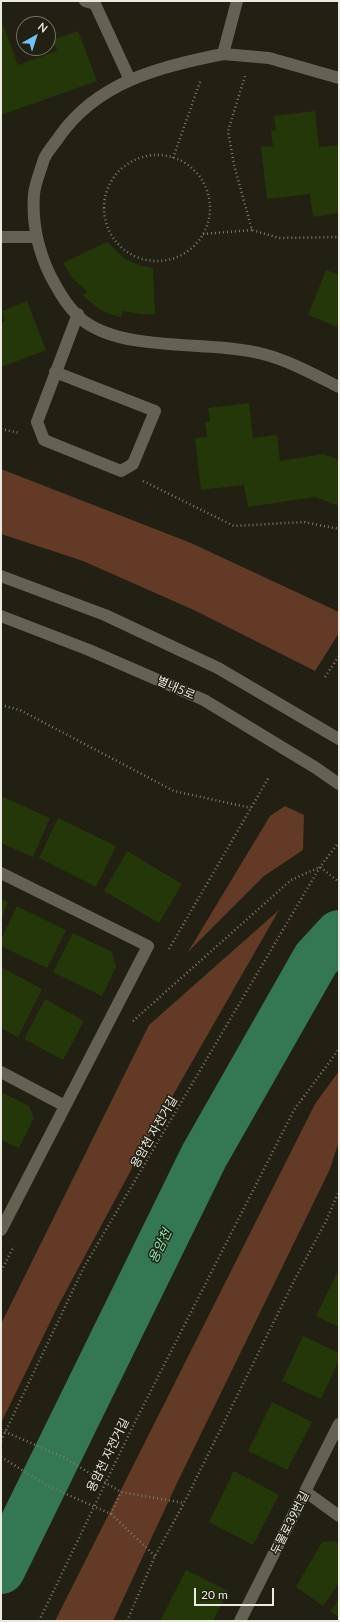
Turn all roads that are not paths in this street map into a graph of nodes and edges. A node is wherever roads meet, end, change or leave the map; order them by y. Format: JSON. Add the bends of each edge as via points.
{"nodes":[{"id":1,"x":85,"y":1,"type":"edge"},
{"id":2,"x":237,"y":1,"type":"edge"},
{"id":3,"x":222,"y":54,"type":"junction"},
{"id":4,"x":339,"y":78,"type":"edge"},
{"id":5,"x":130,"y":80,"type":"junction"},
{"id":6,"x":1,"y":237,"type":"edge"},
{"id":7,"x":37,"y":237,"type":"junction"},
{"id":8,"x":78,"y":314,"type":"junction"},
{"id":9,"x":55,"y":372,"type":"junction"},
{"id":10,"x":339,"y":387,"type":"edge"},
{"id":11,"x":1,"y":576,"type":"edge"},
{"id":12,"x":1,"y":616,"type":"edge"},
{"id":13,"x":339,"y":739,"type":"edge"},
{"id":14,"x":339,"y":784,"type":"edge"},
{"id":15,"x":1,"y":873,"type":"edge"},
{"id":16,"x":1,"y":1072,"type":"edge"},
{"id":17,"x":65,"y":1106,"type":"junction"},
{"id":18,"x":1,"y":1230,"type":"edge"},
{"id":19,"x":339,"y":1424,"type":"edge"},
{"id":20,"x":306,"y":1492,"type":"junction"},
{"id":21,"x":339,"y":1516,"type":"edge"},
{"id":22,"x":243,"y":1620,"type":"edge"}],
"edges":[{"from":1,"to":5,"type":"street","via":[[95,4]]},
{"from":2,"to":3,"type":"street"},
{"from":3,"to":4,"type":"street","via":[[269,58]]},
{"from":3,"to":5,"type":"street","via":[[169,65]]},
{"from":5,"to":7,"type":"street","via":[[92,101],[64,129],[44,159],[34,193]]},
{"from":6,"to":7,"type":"street"},
{"from":7,"to":8,"type":"street","via":[[46,266],[63,300]]},
{"from":8,"to":9,"type":"street"},
{"from":8,"to":10,"type":"street","via":[[85,322],[116,336],[162,343],[228,347],[264,354],[302,368]]},
{"from":9,"to":9,"type":"street","via":[[37,422],[44,440],[121,470],[133,464],[155,411]]},
{"from":11,"to":13,"type":"street","via":[[105,615],[218,668]]},
{"from":12,"to":14,"type":"street","name":"별내5로","via":[[89,650],[204,700]]},
{"from":15,"to":17,"type":"street","via":[[148,946]]},
{"from":16,"to":17,"type":"street"},
{"from":17,"to":18,"type":"street"},
{"from":19,"to":20,"type":"street","name":"두물로39번길"},
{"from":20,"to":21,"type":"street"},
{"from":20,"to":22,"type":"street","name":"두물로39번길"}]}
